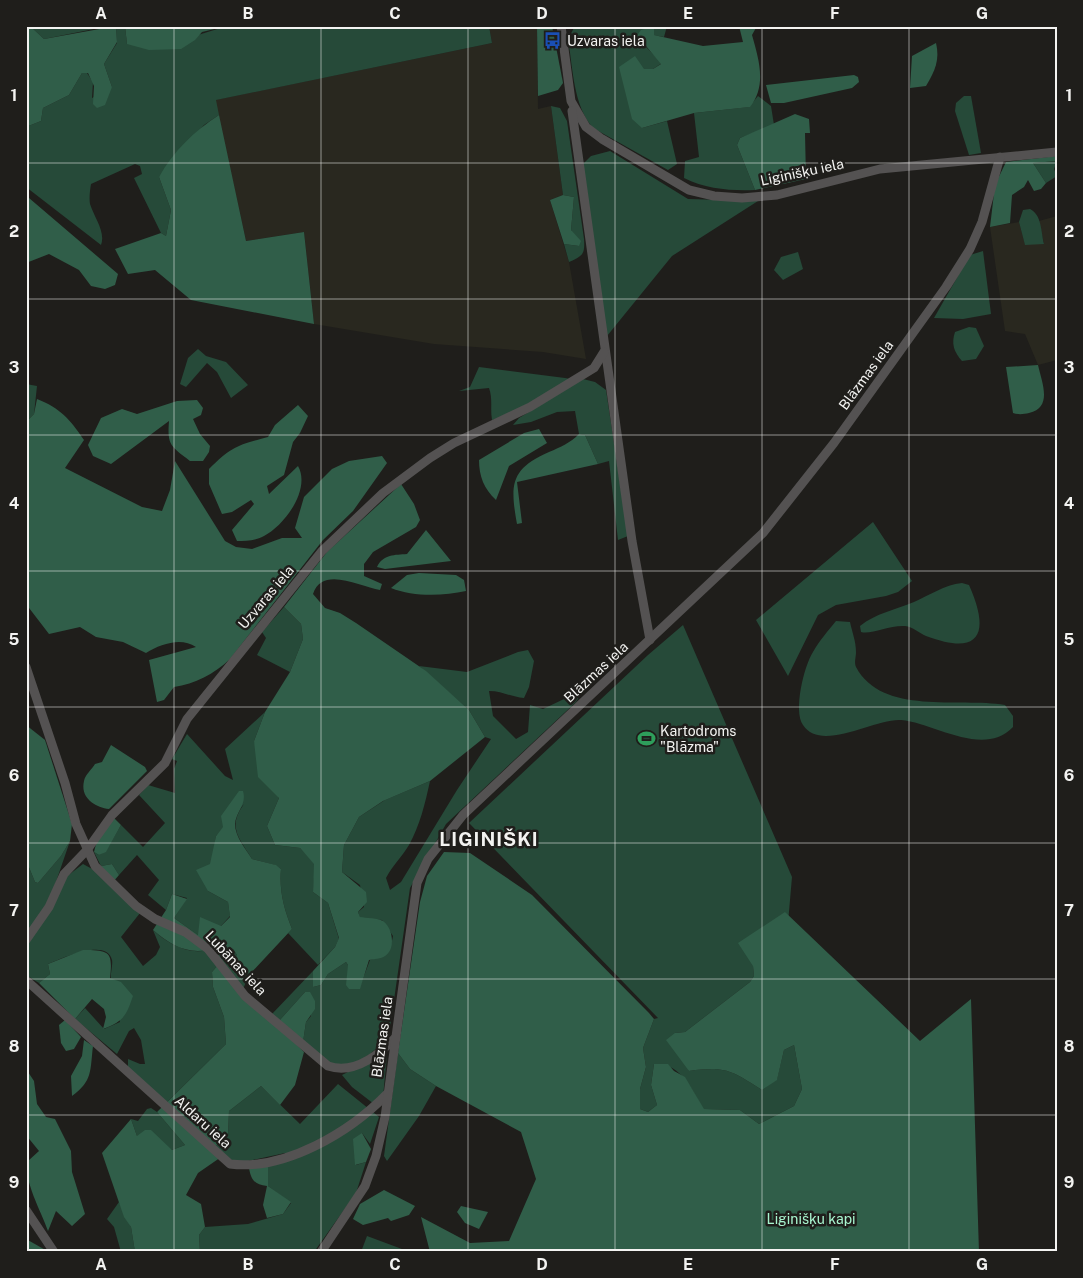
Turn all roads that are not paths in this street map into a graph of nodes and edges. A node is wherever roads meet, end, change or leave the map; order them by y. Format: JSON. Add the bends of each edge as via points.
{"nodes":[{"id":1,"x":561,"y":26,"type":"edge"},
{"id":2,"x":571,"y":101,"type":"junction"},
{"id":3,"x":1057,"y":152,"type":"edge"},
{"id":4,"x":1000,"y":157,"type":"junction"},
{"id":5,"x":604,"y":352,"type":"junction"},
{"id":6,"x":650,"y":640,"type":"junction"},
{"id":7,"x":26,"y":668,"type":"edge"},
{"id":8,"x":87,"y":850,"type":"junction"},
{"id":9,"x":26,"y":940,"type":"edge"},
{"id":10,"x":26,"y":980,"type":"edge"},
{"id":11,"x":396,"y":1037,"type":"junction"},
{"id":12,"x":387,"y":1094,"type":"junction"},
{"id":13,"x":26,"y":1210,"type":"edge"},
{"id":14,"x":54,"y":1252,"type":"edge"},
{"id":15,"x":321,"y":1252,"type":"edge"}],
"edges":[{"from":1,"to":2,"type":"street","name":"Liginišķu iela"},
{"from":2,"to":4,"type":"street","name":"Liginišķu iela","via":[[586,127],[602,139],[689,190],[714,196],[742,198],[778,194],[880,169]]},
{"from":2,"to":5,"type":"street"},
{"from":3,"to":4,"type":"street","name":"Liginišķu iela"},
{"from":4,"to":6,"type":"street","name":"Blāzmas iela","via":[[982,222],[970,249],[834,443],[763,533]]},
{"from":5,"to":6,"type":"street"},
{"from":5,"to":8,"type":"street","name":"Uzvaras iela","via":[[594,368],[530,407],[430,458],[383,493],[322,550],[187,720],[165,763],[112,816]]},
{"from":6,"to":11,"type":"street","name":"Blāzmas iela","via":[[463,815],[428,858],[417,883]]},
{"from":7,"to":8,"type":"street","name":"Lubānas iela"},
{"from":8,"to":9,"type":"street","name":"Uzvaras iela","via":[[64,874],[49,907]]},
{"from":8,"to":11,"type":"street","name":"Lubānas iela","via":[[95,866],[113,886],[149,914],[185,932],[208,949],[245,996],[328,1066],[339,1070],[358,1065],[384,1050]]},
{"from":10,"to":12,"type":"street","name":"Aldaru iela","via":[[230,1164],[244,1166],[273,1160],[333,1137]]},
{"from":11,"to":12,"type":"street","name":"Blāzmas iela"},
{"from":12,"to":15,"type":"street","name":"Blāzmas iela","via":[[385,1117],[365,1186]]},
{"from":13,"to":14,"type":"street"}]}
